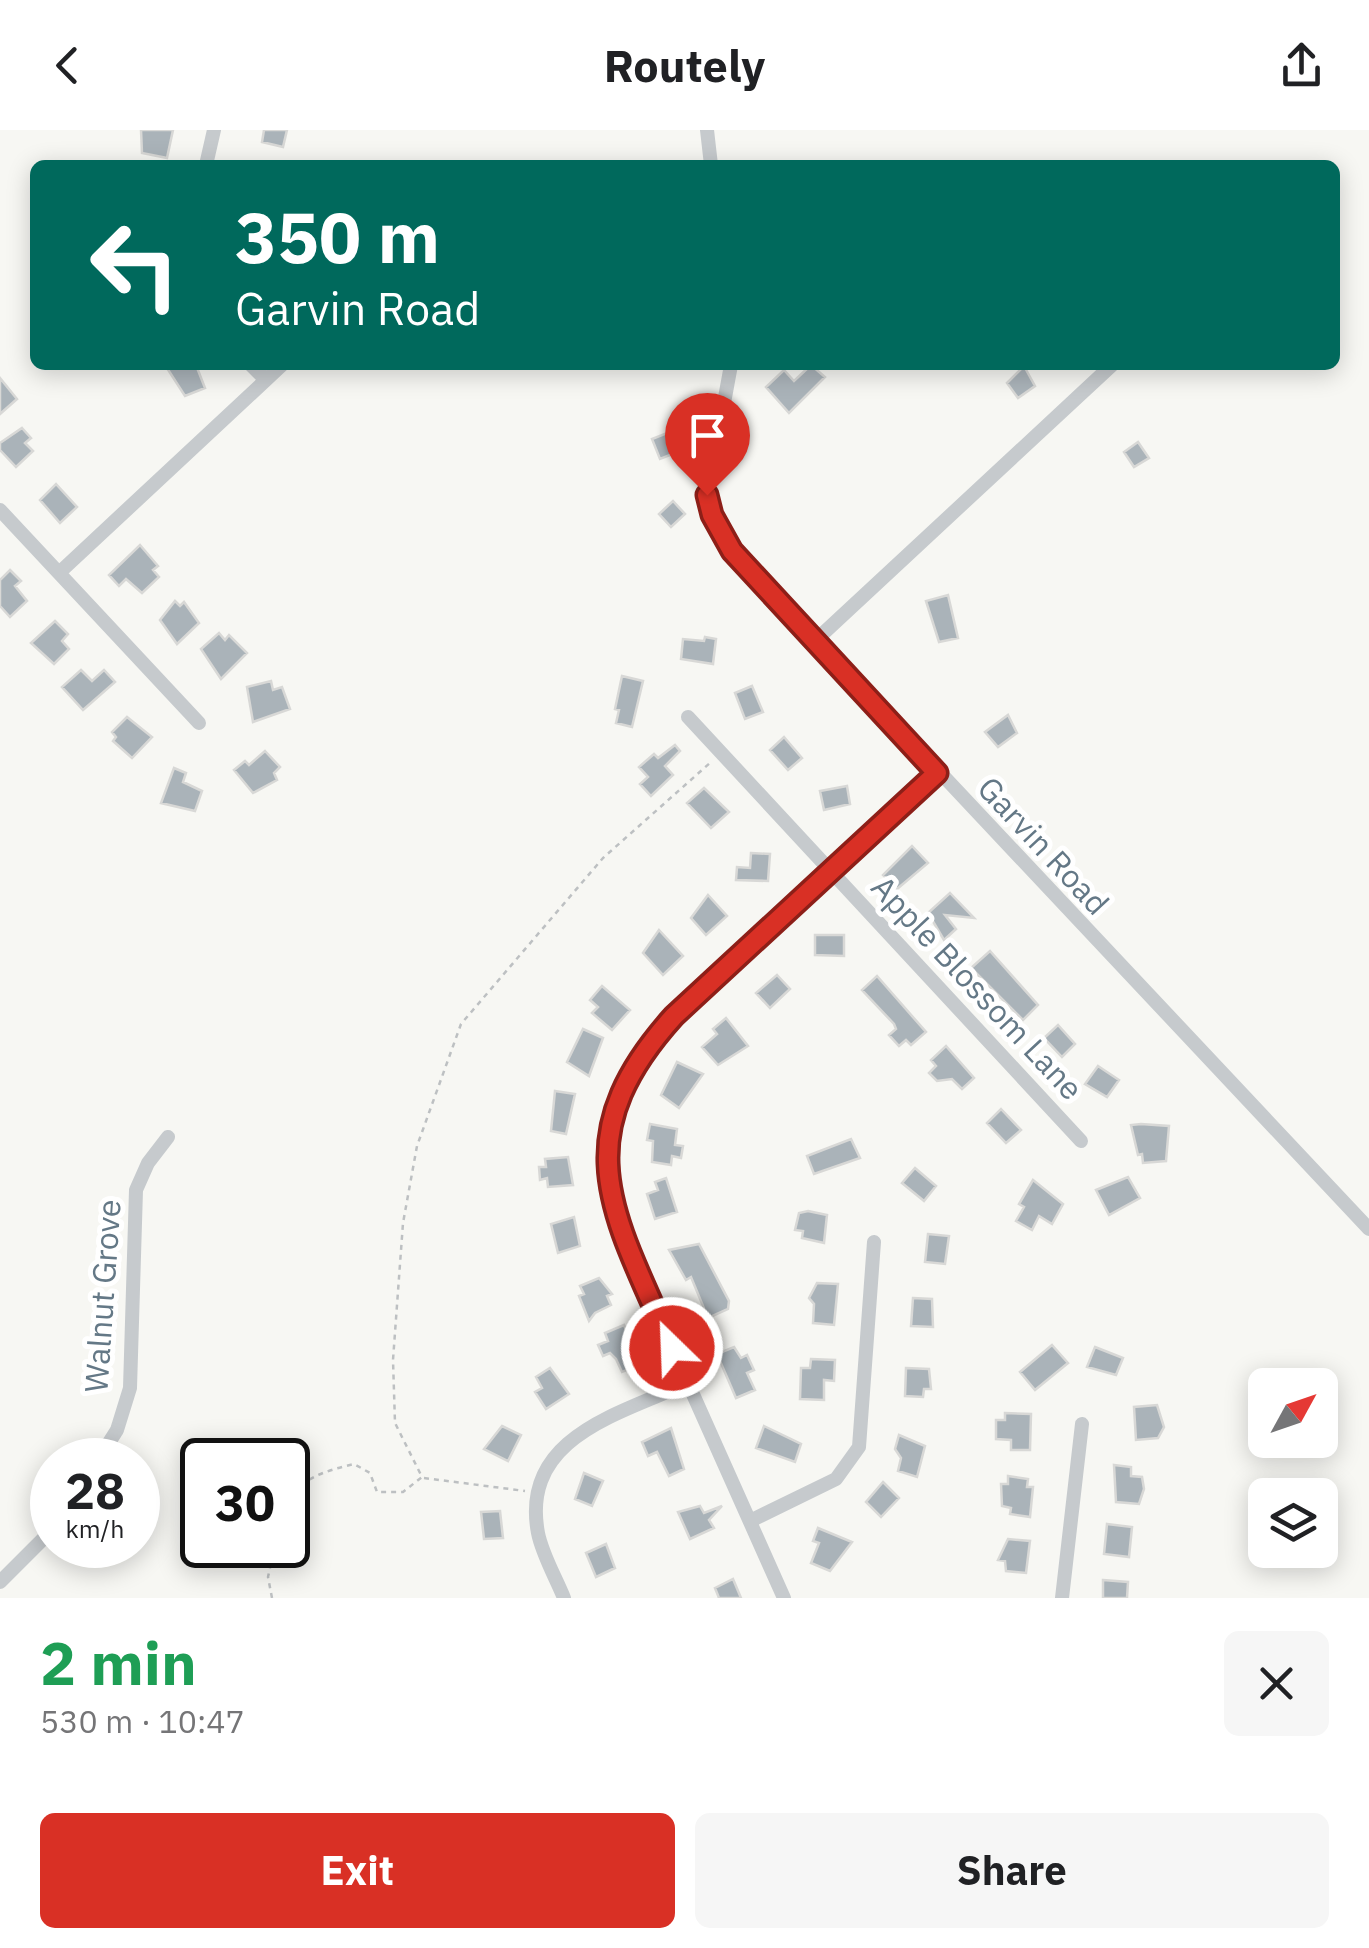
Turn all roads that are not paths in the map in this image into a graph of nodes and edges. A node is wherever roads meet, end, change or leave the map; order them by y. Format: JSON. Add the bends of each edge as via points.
{"nodes":[{"id":1,"x":214,"y":130,"type":"edge"},
{"id":2,"x":707,"y":130,"type":"edge"},
{"id":3,"x":207,"y":160,"type":"edge"},
{"id":4,"x":710,"y":160,"type":"edge"},
{"id":5,"x":256,"y":370,"type":"edge"},
{"id":6,"x":276,"y":370,"type":"edge"},
{"id":7,"x":729,"y":370,"type":"edge"},
{"id":8,"x":1107,"y":370,"type":"edge"},
{"id":9,"x":265,"y":379,"type":"junction"},
{"id":10,"x":0,"y":510,"type":"edge"},
{"id":11,"x":60,"y":572,"type":"junction"},
{"id":12,"x":816,"y":641,"type":"junction"},
{"id":13,"x":688,"y":717,"type":"dead end"},
{"id":14,"x":199,"y":723,"type":"dead end"},
{"id":15,"x":937,"y":773,"type":"junction"},
{"id":16,"x":832,"y":871,"type":"junction"},
{"id":17,"x":168,"y":1138,"type":"dead end"},
{"id":18,"x":1081,"y":1141,"type":"dead end"},
{"id":19,"x":1369,"y":1229,"type":"edge"},
{"id":20,"x":874,"y":1242,"type":"dead end"},
{"id":21,"x":688,"y":1383,"type":"junction"},
{"id":22,"x":1082,"y":1424,"type":"dead end"},
{"id":23,"x":112,"y":1438,"type":"edge"},
{"id":24,"x":750,"y":1521,"type":"junction"},
{"id":25,"x":30,"y":1552,"type":"edge"},
{"id":26,"x":0,"y":1582,"type":"edge"},
{"id":27,"x":564,"y":1598,"type":"edge"},
{"id":28,"x":784,"y":1598,"type":"edge"},
{"id":29,"x":1062,"y":1598,"type":"edge"}],
"edges":[{"from":1,"to":3,"type":"street"},
{"from":2,"to":4,"type":"street"},
{"from":5,"to":9,"type":"street"},
{"from":6,"to":9,"type":"street"},
{"from":7,"to":12,"type":"street","name":"Garvin Road","via":[[708,476],[712,515],[732,551]]},
{"from":8,"to":12,"type":"street"},
{"from":9,"to":11,"type":"street"},
{"from":10,"to":11,"type":"street"},
{"from":11,"to":14,"type":"street"},
{"from":12,"to":15,"type":"street","name":"Garvin Road"},
{"from":13,"to":16,"type":"street","name":"Apple Blossom Lane"},
{"from":15,"to":16,"type":"street"},
{"from":15,"to":19,"type":"street","name":"Garvin Road"},
{"from":16,"to":18,"type":"street","name":"Apple Blossom Lane"},
{"from":16,"to":21,"type":"street","via":[[674,1016],[641,1053],[617,1099],[606,1144],[608,1190]]},
{"from":17,"to":23,"type":"street","name":"Walnut Grove","via":[[136,1190],[130,1388]]},
{"from":20,"to":24,"type":"street","via":[[860,1447],[836,1479]]},
{"from":21,"to":24,"type":"street"},
{"from":21,"to":27,"type":"street","via":[[571,1438],[545,1466],[537,1492],[538,1535]]},
{"from":22,"to":29,"type":"street"},
{"from":24,"to":28,"type":"street"},
{"from":25,"to":26,"type":"street"}]}
